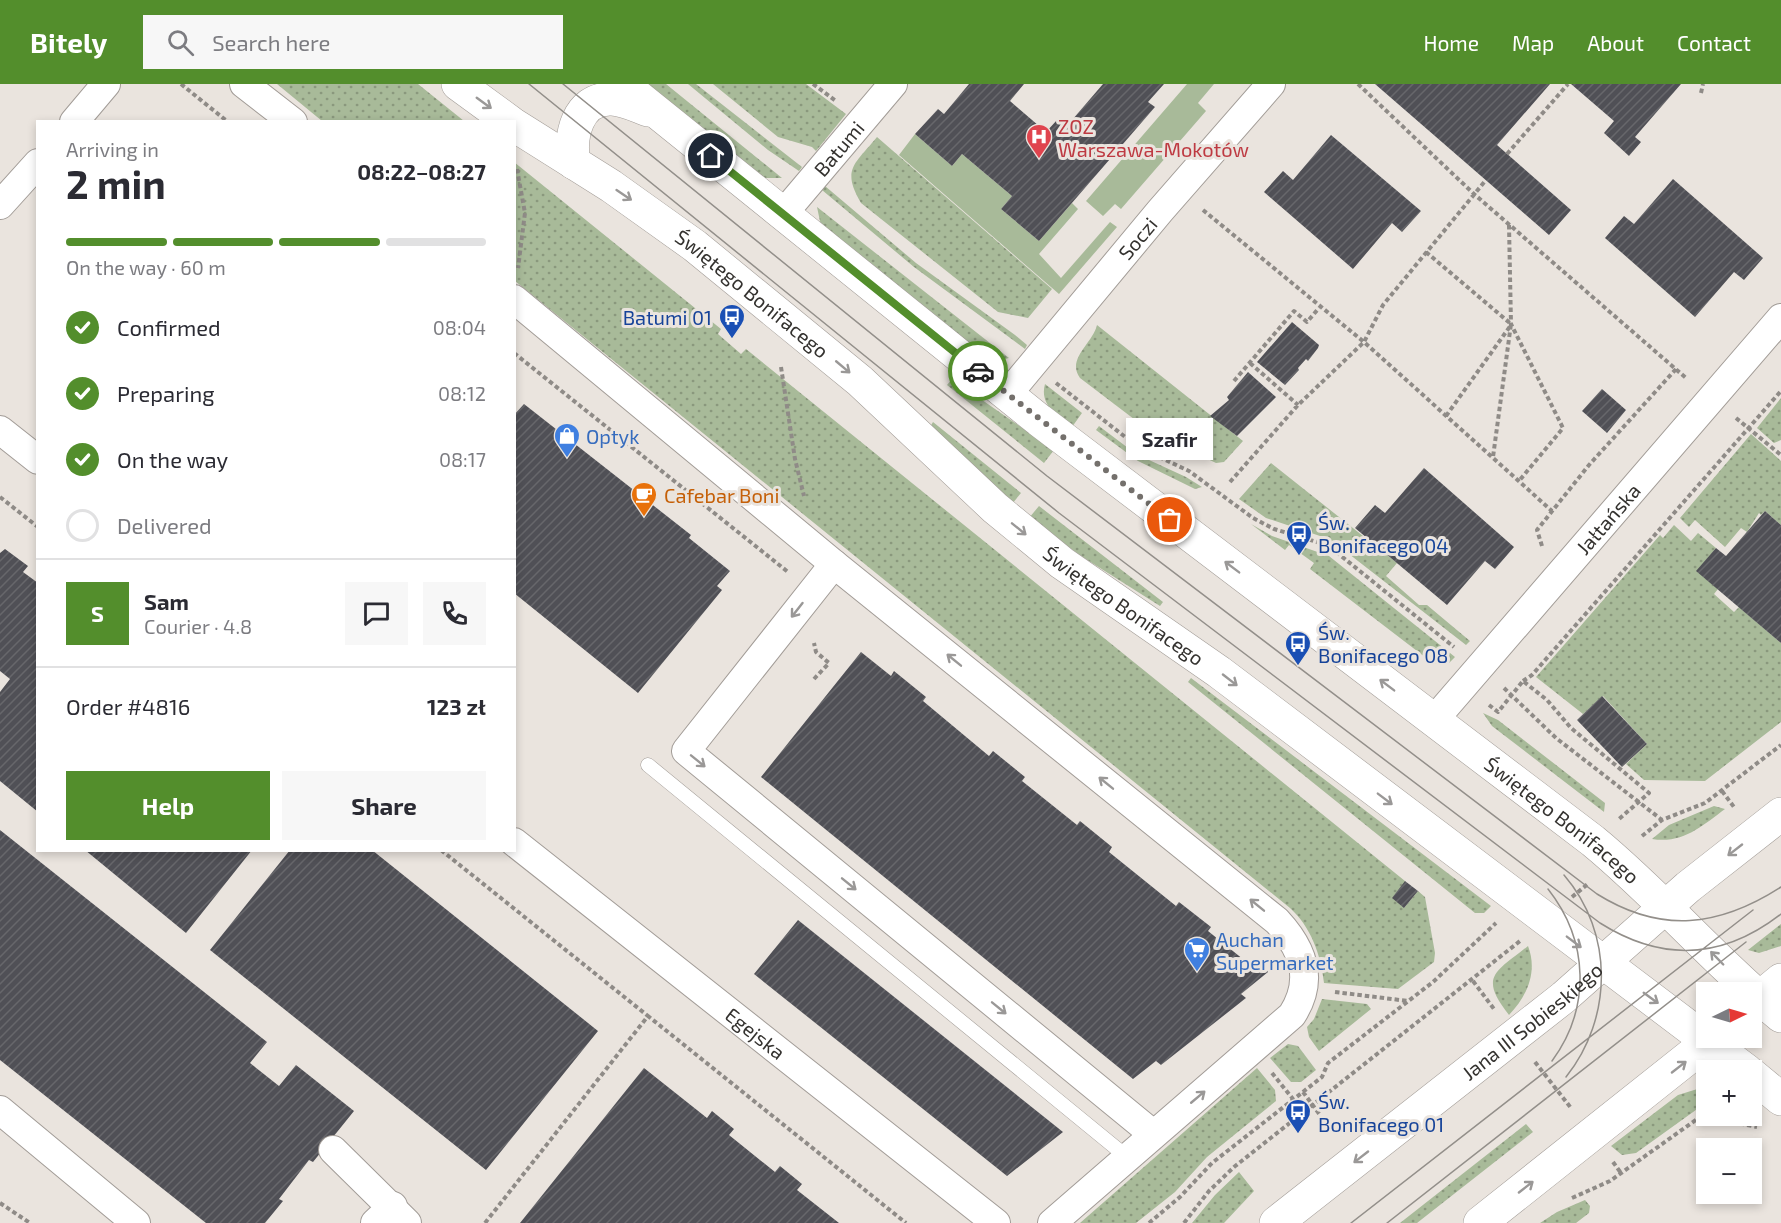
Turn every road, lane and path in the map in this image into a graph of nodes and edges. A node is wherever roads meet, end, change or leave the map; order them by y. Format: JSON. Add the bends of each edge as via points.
{"nodes":[{"id":1,"x":106,"y":84,"type":"edge"},
{"id":2,"x":181,"y":84,"type":"edge"},
{"id":3,"x":244,"y":84,"type":"edge"},
{"id":4,"x":458,"y":84,"type":"edge"},
{"id":5,"x":622,"y":84,"type":"edge"},
{"id":6,"x":813,"y":84,"type":"edge"},
{"id":7,"x":893,"y":84,"type":"edge"},
{"id":8,"x":1271,"y":84,"type":"edge"},
{"id":9,"x":1358,"y":84,"type":"edge"},
{"id":10,"x":1568,"y":84,"type":"edge"},
{"id":11,"x":1703,"y":84,"type":"edge"},
{"id":12,"x":1701,"y":93,"type":"dead end"},
{"id":13,"x":838,"y":103,"type":"dead end"},
{"id":14,"x":657,"y":113,"type":"junction"},
{"id":15,"x":76,"y":120,"type":"edge"},
{"id":16,"x":226,"y":120,"type":"edge"},
{"id":17,"x":290,"y":120,"type":"edge"},
{"id":18,"x":507,"y":120,"type":"edge"},
{"id":19,"x":516,"y":126,"type":"edge"},
{"id":20,"x":1507,"y":154,"type":"dead end"},
{"id":21,"x":574,"y":163,"type":"junction"},
{"id":22,"x":36,"y":165,"type":"edge"},
{"id":23,"x":516,"y":169,"type":"edge"},
{"id":24,"x":1486,"y":180,"type":"dead end"},
{"id":25,"x":1474,"y":194,"type":"junction"},
{"id":26,"x":1195,"y":204,"type":"dead end"},
{"id":27,"x":0,"y":205,"type":"edge"},
{"id":28,"x":783,"y":214,"type":"junction"},
{"id":29,"x":1509,"y":224,"type":"junction"},
{"id":30,"x":1426,"y":252,"type":"junction"},
{"id":31,"x":518,"y":270,"type":"dead end"},
{"id":32,"x":516,"y":301,"type":"edge"},
{"id":33,"x":1319,"y":308,"type":"junction"},
{"id":34,"x":1781,"y":318,"type":"edge"},
{"id":35,"x":1511,"y":324,"type":"junction"},
{"id":36,"x":1364,"y":342,"type":"junction"},
{"id":37,"x":516,"y":355,"type":"edge"},
{"id":38,"x":1250,"y":363,"type":"junction"},
{"id":39,"x":1032,"y":364,"type":"junction"},
{"id":40,"x":781,"y":367,"type":"dead end"},
{"id":41,"x":1676,"y":369,"type":"junction"},
{"id":42,"x":1689,"y":380,"type":"dead end"},
{"id":43,"x":1234,"y":381,"type":"dead end"},
{"id":44,"x":1781,"y":391,"type":"edge"},
{"id":45,"x":1007,"y":395,"type":"junction"},
{"id":46,"x":1298,"y":405,"type":"junction"},
{"id":47,"x":1446,"y":416,"type":"junction"},
{"id":48,"x":1734,"y":416,"type":"dead end"},
{"id":49,"x":1749,"y":426,"type":"junction"},
{"id":50,"x":0,"y":430,"type":"edge"},
{"id":51,"x":1781,"y":455,"type":"edge"},
{"id":52,"x":1492,"y":457,"type":"junction"},
{"id":53,"x":36,"y":458,"type":"edge"},
{"id":54,"x":1230,"y":482,"type":"dead end"},
{"id":55,"x":1519,"y":482,"type":"junction"},
{"id":56,"x":0,"y":497,"type":"edge"},
{"id":57,"x":1552,"y":511,"type":"junction"},
{"id":58,"x":36,"y":525,"type":"edge"},
{"id":59,"x":1544,"y":550,"type":"dead end"},
{"id":60,"x":825,"y":557,"type":"junction"},
{"id":61,"x":789,"y":573,"type":"dead end"},
{"id":62,"x":812,"y":633,"type":"dead end"},
{"id":63,"x":1480,"y":667,"type":"junction"},
{"id":64,"x":814,"y":679,"type":"dead end"},
{"id":65,"x":1523,"y":681,"type":"junction"},
{"id":66,"x":1512,"y":695,"type":"junction"},
{"id":67,"x":1498,"y":712,"type":"dead end"},
{"id":68,"x":1434,"y":720,"type":"junction"},
{"id":69,"x":1781,"y":746,"type":"edge"},
{"id":70,"x":648,"y":765,"type":"dead end"},
{"id":71,"x":1722,"y":790,"type":"junction"},
{"id":72,"x":1639,"y":802,"type":"junction"},
{"id":73,"x":1734,"y":806,"type":"dead end"},
{"id":74,"x":1781,"y":814,"type":"edge"},
{"id":75,"x":1662,"y":820,"type":"junction"},
{"id":76,"x":1614,"y":824,"type":"dead end"},
{"id":77,"x":1639,"y":839,"type":"dead end"},
{"id":78,"x":516,"y":844,"type":"edge"},
{"id":79,"x":443,"y":852,"type":"edge"},
{"id":80,"x":1666,"y":907,"type":"junction"},
{"id":81,"x":1498,"y":921,"type":"dead end"},
{"id":82,"x":1527,"y":936,"type":"dead end"},
{"id":83,"x":1604,"y":963,"type":"junction"},
{"id":84,"x":1473,"y":981,"type":"junction"},
{"id":85,"x":1333,"y":992,"type":"dead end"},
{"id":86,"x":1768,"y":1000,"type":"edge"},
{"id":87,"x":1408,"y":1001,"type":"junction"},
{"id":88,"x":1498,"y":1014,"type":"dead end"},
{"id":89,"x":648,"y":1016,"type":"junction"},
{"id":90,"x":1696,"y":1028,"type":"edge"},
{"id":91,"x":1701,"y":1048,"type":"edge"},
{"id":92,"x":1722,"y":1048,"type":"edge"},
{"id":93,"x":1532,"y":1057,"type":"dead end"},
{"id":94,"x":1735,"y":1060,"type":"edge"},
{"id":95,"x":1271,"y":1072,"type":"dead end"},
{"id":96,"x":1762,"y":1083,"type":"edge"},
{"id":97,"x":1303,"y":1092,"type":"junction"},
{"id":98,"x":1293,"y":1099,"type":"junction"},
{"id":99,"x":1781,"y":1099,"type":"edge"},
{"id":100,"x":1314,"y":1105,"type":"junction"},
{"id":101,"x":1570,"y":1108,"type":"dead end"},
{"id":102,"x":0,"y":1110,"type":"edge"},
{"id":103,"x":1696,"y":1120,"type":"edge"},
{"id":104,"x":1326,"y":1123,"type":"dead end"},
{"id":105,"x":1753,"y":1126,"type":"edge"},
{"id":106,"x":1768,"y":1129,"type":"dead end"},
{"id":107,"x":1153,"y":1134,"type":"junction"},
{"id":108,"x":333,"y":1150,"type":"dead end"},
{"id":109,"x":1127,"y":1157,"type":"junction"},
{"id":110,"x":1566,"y":1200,"type":"dead end"},
{"id":111,"x":0,"y":1203,"type":"edge"},
{"id":112,"x":392,"y":1217,"type":"edge"},
{"id":113,"x":30,"y":1223,"type":"edge"},
{"id":114,"x":136,"y":1223,"type":"edge"},
{"id":115,"x":485,"y":1223,"type":"edge"},
{"id":116,"x":906,"y":1223,"type":"edge"},
{"id":117,"x":996,"y":1223,"type":"edge"},
{"id":118,"x":1052,"y":1223,"type":"edge"},
{"id":119,"x":1149,"y":1223,"type":"edge"},
{"id":120,"x":1184,"y":1223,"type":"edge"},
{"id":121,"x":1276,"y":1223,"type":"edge"},
{"id":122,"x":1480,"y":1223,"type":"edge"}],
"edges":[{"from":1,"to":15,"type":"street"},
{"from":2,"to":16,"type":"path"},
{"from":3,"to":17,"type":"street"},
{"from":4,"to":18,"type":"street","one_way":true},
{"from":5,"to":14,"type":"street","name":"Świętego Bonifacego"},
{"from":6,"to":13,"type":"path"},
{"from":7,"to":28,"type":"street","name":"Batumi"},
{"from":8,"to":39,"type":"street","name":"Soczi"},
{"from":9,"to":25,"type":"path"},
{"from":10,"to":20,"type":"path"},
{"from":11,"to":12,"type":"path"},
{"from":14,"to":21,"type":"street","via":[[619,99],[596,103],[573,128]]},
{"from":14,"to":28,"type":"street","name":"Świętego Bonifacego"},
{"from":19,"to":21,"type":"street","name":"Świętego Bonifacego"},
{"from":21,"to":83,"type":"street","name":"Świętego Bonifacego","one_way":true,"via":[[663,222],[841,364],[1045,550],[1219,672]]},
{"from":22,"to":27,"type":"street"},
{"from":23,"to":31,"type":"path","via":[[525,213]]},
{"from":24,"to":25,"type":"path"},
{"from":25,"to":29,"type":"path"},
{"from":25,"to":30,"type":"path"},
{"from":26,"to":33,"type":"path"},
{"from":28,"to":45,"type":"street","name":"Świętego Bonifacego"},
{"from":29,"to":35,"type":"path"},
{"from":29,"to":41,"type":"path"},
{"from":30,"to":35,"type":"path"},
{"from":30,"to":36,"type":"path","via":[[1383,304]]},
{"from":32,"to":60,"type":"street"},
{"from":33,"to":36,"type":"path"},
{"from":33,"to":38,"type":"path","via":[[1307,322],[1294,311]]},
{"from":34,"to":63,"type":"street","name":"Jałtańska"},
{"from":35,"to":47,"type":"path"},
{"from":35,"to":52,"type":"path"},
{"from":35,"to":55,"type":"path","via":[[1563,428]]},
{"from":36,"to":46,"type":"path"},
{"from":36,"to":47,"type":"path"},
{"from":37,"to":61,"type":"path"},
{"from":38,"to":43,"type":"path"},
{"from":38,"to":46,"type":"path"},
{"from":39,"to":45,"type":"street","name":"Soczi"},
{"from":39,"to":63,"type":"path","via":[[1138,447],[1198,477],[1263,524],[1335,551]]},
{"from":40,"to":60,"type":"path","via":[[795,459]]},
{"from":41,"to":42,"type":"path"},
{"from":41,"to":57,"type":"path"},
{"from":44,"to":49,"type":"path"},
{"from":68,"to":45,"type":"street","name":"Świętego Bonifacego","one_way":true},
{"from":46,"to":54,"type":"path"},
{"from":47,"to":52,"type":"path"},
{"from":48,"to":49,"type":"path"},
{"from":49,"to":51,"type":"path"},
{"from":49,"to":65,"type":"path"},
{"from":50,"to":53,"type":"street"},
{"from":52,"to":55,"type":"path"},
{"from":55,"to":57,"type":"path"},
{"from":56,"to":58,"type":"path"},
{"from":57,"to":59,"type":"path","via":[[1536,530]]},
{"from":60,"to":107,"type":"street","one_way":true,"via":[[686,751]]},
{"from":107,"to":60,"type":"street","one_way":true,"via":[[1292,1014],[1299,1004],[1304,975],[1293,939],[1268,914]]},
{"from":62,"to":64,"type":"path","via":[[816,652],[829,663]]},
{"from":63,"to":66,"type":"path"},
{"from":63,"to":68,"type":"street","name":"Jałtańska"},
{"from":65,"to":66,"type":"path"},
{"from":65,"to":72,"type":"path","via":[[1547,700],[1570,728],[1649,793]]},
{"from":66,"to":67,"type":"path"},
{"from":66,"to":72,"type":"path","via":[[1556,738]]},
{"from":68,"to":80,"type":"street","name":"Świętego Bonifacego","via":[[1600,848]]},
{"from":69,"to":71,"type":"path"},
{"from":70,"to":109,"type":"lane"},
{"from":71,"to":73,"type":"path"},
{"from":71,"to":75,"type":"path","via":[[1705,803]]},
{"from":72,"to":75,"type":"path"},
{"from":72,"to":76,"type":"path"},
{"from":74,"to":80,"type":"street","name":"Jana III Sobieskiego","one_way":true},
{"from":75,"to":77,"type":"path"},
{"from":78,"to":117,"type":"street","name":"Egejska"},
{"from":79,"to":89,"type":"path"},
{"from":80,"to":83,"type":"street","name":"Jana III Sobieskiego"},
{"from":86,"to":80,"type":"street","name":"Świętego Bonifacego","one_way":true},
{"from":81,"to":87,"type":"path"},
{"from":82,"to":84,"type":"path"},
{"from":83,"to":90,"type":"street","name":"Świętego Bonifacego","one_way":true},
{"from":83,"to":121,"type":"street","name":"Jana III Sobieskiego","one_way":true},
{"from":84,"to":88,"type":"path"},
{"from":84,"to":100,"type":"path"},
{"from":85,"to":87,"type":"path"},
{"from":87,"to":97,"type":"path","via":[[1328,1063],[1322,1077]]},
{"from":89,"to":115,"type":"path"},
{"from":89,"to":116,"type":"path"},
{"from":122,"to":91,"type":"street","one_way":true},
{"from":92,"to":94,"type":"street","name":"Świętego Bonifacego"},
{"from":93,"to":101,"type":"path"},
{"from":95,"to":98,"type":"path"},
{"from":96,"to":99,"type":"street"},
{"from":97,"to":98,"type":"path"},
{"from":97,"to":100,"type":"path"},
{"from":98,"to":119,"type":"path","via":[[1212,1163]]},
{"from":100,"to":104,"type":"path"},
{"from":100,"to":120,"type":"path","via":[[1222,1178]]},
{"from":102,"to":114,"type":"street"},
{"from":103,"to":110,"type":"path","via":[[1610,1181]]},
{"from":105,"to":106,"type":"path"},
{"from":107,"to":109,"type":"street"},
{"from":108,"to":112,"type":"street"},
{"from":109,"to":118,"type":"street"},
{"from":111,"to":113,"type":"path"}]}
